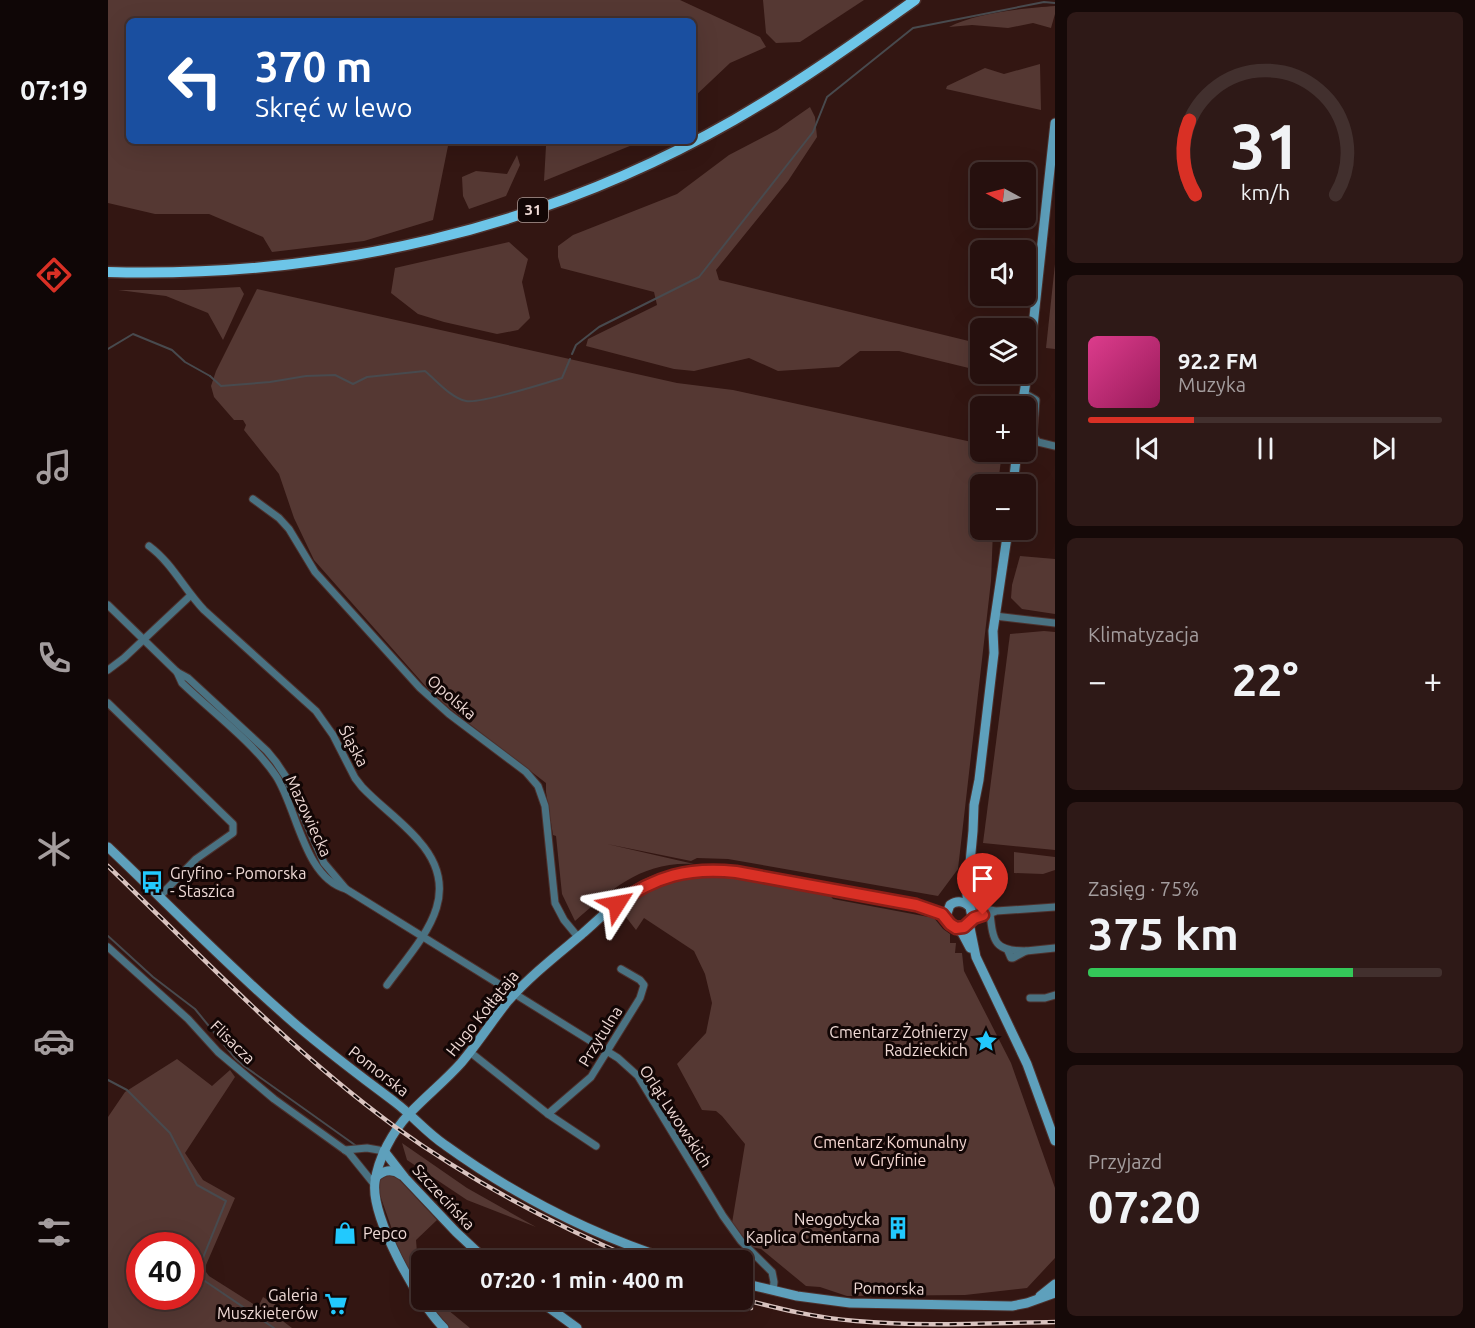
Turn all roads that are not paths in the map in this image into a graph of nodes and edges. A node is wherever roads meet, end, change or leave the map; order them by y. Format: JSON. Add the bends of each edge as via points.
{"nodes":[{"id":1,"x":915,"y":0,"type":"edge"},
{"id":2,"x":1055,"y":123,"type":"edge"},
{"id":3,"x":696,"y":141,"type":"edge"},
{"id":4,"x":690,"y":144,"type":"edge"},
{"id":5,"x":108,"y":272,"type":"edge"},
{"id":6,"x":1036,"y":286,"type":"edge"},
{"id":7,"x":1025,"y":384,"type":"edge"},
{"id":8,"x":1024,"y":393,"type":"junction"},
{"id":9,"x":1024,"y":396,"type":"edge"},
{"id":10,"x":1055,"y":446,"type":"edge"},
{"id":11,"x":253,"y":499,"type":"dead end"},
{"id":12,"x":1007,"y":540,"type":"edge"},
{"id":13,"x":149,"y":546,"type":"dead end"},
{"id":14,"x":190,"y":596,"type":"junction"},
{"id":15,"x":108,"y":605,"type":"edge"},
{"id":16,"x":998,"y":616,"type":"junction"},
{"id":17,"x":1055,"y":623,"type":"edge"},
{"id":18,"x":143,"y":640,"type":"junction"},
{"id":19,"x":108,"y":670,"type":"edge"},
{"id":20,"x":108,"y":703,"type":"edge"},
{"id":21,"x":108,"y":847,"type":"edge"},
{"id":22,"x":969,"y":871,"type":"junction"},
{"id":23,"x":160,"y":896,"type":"junction"},
{"id":24,"x":952,"y":904,"type":"junction"},
{"id":25,"x":919,"y":905,"type":"junction"},
{"id":26,"x":969,"y":906,"type":"junction"},
{"id":27,"x":1055,"y":908,"type":"edge"},
{"id":28,"x":993,"y":912,"type":"junction"},
{"id":29,"x":946,"y":918,"type":"junction"},
{"id":30,"x":970,"y":922,"type":"junction"},
{"id":31,"x":956,"y":928,"type":"junction"},
{"id":32,"x":422,"y":937,"type":"junction"},
{"id":33,"x":579,"y":937,"type":"junction"},
{"id":34,"x":108,"y":947,"type":"edge"},
{"id":35,"x":1055,"y":948,"type":"edge"},
{"id":36,"x":976,"y":957,"type":"junction"},
{"id":37,"x":621,"y":969,"type":"dead end"},
{"id":38,"x":387,"y":985,"type":"dead end"},
{"id":39,"x":515,"y":994,"type":"junction"},
{"id":40,"x":1055,"y":995,"type":"edge"},
{"id":41,"x":1030,"y":998,"type":"dead end"},
{"id":42,"x":607,"y":1051,"type":"junction"},
{"id":43,"x":470,"y":1052,"type":"junction"},
{"id":44,"x":409,"y":1114,"type":"junction"},
{"id":45,"x":548,"y":1114,"type":"junction"},
{"id":46,"x":1054,"y":1136,"type":"edge"},
{"id":47,"x":596,"y":1146,"type":"dead end"},
{"id":48,"x":345,"y":1150,"type":"junction"},
{"id":49,"x":384,"y":1151,"type":"junction"},
{"id":50,"x":405,"y":1178,"type":"junction"},
{"id":51,"x":375,"y":1181,"type":"junction"},
{"id":52,"x":475,"y":1250,"type":"edge"},
{"id":53,"x":645,"y":1250,"type":"edge"},
{"id":54,"x":1055,"y":1284,"type":"edge"},
{"id":55,"x":753,"y":1285,"type":"edge"},
{"id":56,"x":773,"y":1290,"type":"junction"},
{"id":57,"x":1055,"y":1293,"type":"edge"},
{"id":58,"x":1035,"y":1300,"type":"junction"},
{"id":59,"x":552,"y":1310,"type":"edge"},
{"id":60,"x":444,"y":1328,"type":"edge"},
{"id":61,"x":577,"y":1328,"type":"edge"}],
"edges":[{"from":1,"to":3,"type":"main road","number":"31","via":[[796,82]]},
{"from":2,"to":6,"type":"street"},
{"from":4,"to":5,"type":"main road","number":"31","via":[[622,176],[501,221],[396,248],[290,266],[203,272]]},
{"from":7,"to":8,"type":"street"},
{"from":8,"to":9,"type":"street"},
{"from":8,"to":10,"type":"street","via":[[1036,400],[1034,436],[1038,442]]},
{"from":11,"to":33,"type":"street","name":"Opolska","via":[[289,529],[315,572],[420,688],[526,772],[538,786],[545,806],[555,903]]},
{"from":12,"to":16,"type":"street"},
{"from":13,"to":14,"type":"street","name":"Śląska","via":[[163,557]]},
{"from":14,"to":18,"type":"street"},
{"from":14,"to":32,"type":"street","name":"Śląska","via":[[316,711],[362,787],[430,854],[439,879],[439,901],[436,915]]},
{"from":15,"to":18,"type":"street","name":"Mazowiecka"},
{"from":16,"to":17,"type":"street"},
{"from":16,"to":22,"type":"street","via":[[979,814]]},
{"from":18,"to":19,"type":"street"},
{"from":18,"to":32,"type":"street","name":"Mazowiecka","via":[[276,762],[324,863],[346,889]]},
{"from":20,"to":23,"type":"street","via":[[230,820],[234,829],[196,859]]},
{"from":21,"to":23,"type":"street","name":"Pomorska"},
{"from":22,"to":24,"type":"street","via":[[958,899]]},
{"from":22,"to":26,"type":"street"},
{"from":23,"to":44,"type":"street","name":"Pomorska","via":[[288,1018]]},
{"from":24,"to":25,"type":"street","name":"Hugo Kołłątaja"},
{"from":24,"to":26,"type":"street","via":[[962,902]]},
{"from":24,"to":29,"type":"street"},
{"from":25,"to":29,"type":"street","name":"Hugo Kołłątaja"},
{"from":25,"to":33,"type":"street","name":"Hugo Kołłątaja","via":[[736,872],[689,871],[635,891]]},
{"from":26,"to":28,"type":"street"},
{"from":26,"to":30,"type":"street"},
{"from":27,"to":28,"type":"street"},
{"from":28,"to":30,"type":"street"},
{"from":28,"to":35,"type":"street","via":[[996,942],[1011,958],[1026,951]]},
{"from":29,"to":31,"type":"street"},
{"from":30,"to":31,"type":"street"},
{"from":30,"to":36,"type":"street"},
{"from":31,"to":36,"type":"street"},
{"from":32,"to":38,"type":"street","name":"Śląska"},
{"from":32,"to":39,"type":"street","name":"Mazowiecka"},
{"from":33,"to":39,"type":"street","name":"Hugo Kołłątaja"},
{"from":34,"to":48,"type":"street","name":"Flisacza","via":[[188,1019],[218,1052]]},
{"from":36,"to":46,"type":"street","via":[[1027,1064]]},
{"from":37,"to":42,"type":"street","name":"Przytulna","via":[[640,980],[644,991]]},
{"from":39,"to":42,"type":"street","name":"Orląt Lwowskich"},
{"from":39,"to":43,"type":"street","name":"Hugo Kołłątaja"},
{"from":40,"to":41,"type":"street"},
{"from":42,"to":45,"type":"street","name":"Przytulna","via":[[584,1084]]},
{"from":42,"to":56,"type":"street","name":"Orląt Lwowskich","via":[[638,1076],[723,1216],[772,1272]]},
{"from":43,"to":44,"type":"street","name":"Hugo Kołłątaja"},
{"from":43,"to":45,"type":"street"},
{"from":44,"to":49,"type":"street","name":"Hugo Kołłątaja"},
{"from":44,"to":53,"type":"street","name":"Pomorska","via":[[443,1144],[522,1196]]},
{"from":45,"to":47,"type":"street"},
{"from":48,"to":49,"type":"street"},
{"from":48,"to":51,"type":"street","name":"Flisacza"},
{"from":49,"to":50,"type":"street","name":"Szczecińska"},
{"from":49,"to":51,"type":"street"},
{"from":50,"to":51,"type":"street","via":[[391,1170]]},
{"from":50,"to":52,"type":"street","name":"Szczecińska"},
{"from":51,"to":60,"type":"street","name":"Flisacza","via":[[380,1213],[403,1268],[418,1297]]},
{"from":54,"to":58,"type":"street","name":"Pomorska"},
{"from":55,"to":56,"type":"street","name":"Pomorska"},
{"from":56,"to":58,"type":"street","name":"Pomorska","via":[[859,1304],[1012,1306]]},
{"from":57,"to":58,"type":"street","name":"Pomorska"},
{"from":59,"to":61,"type":"street"}]}
